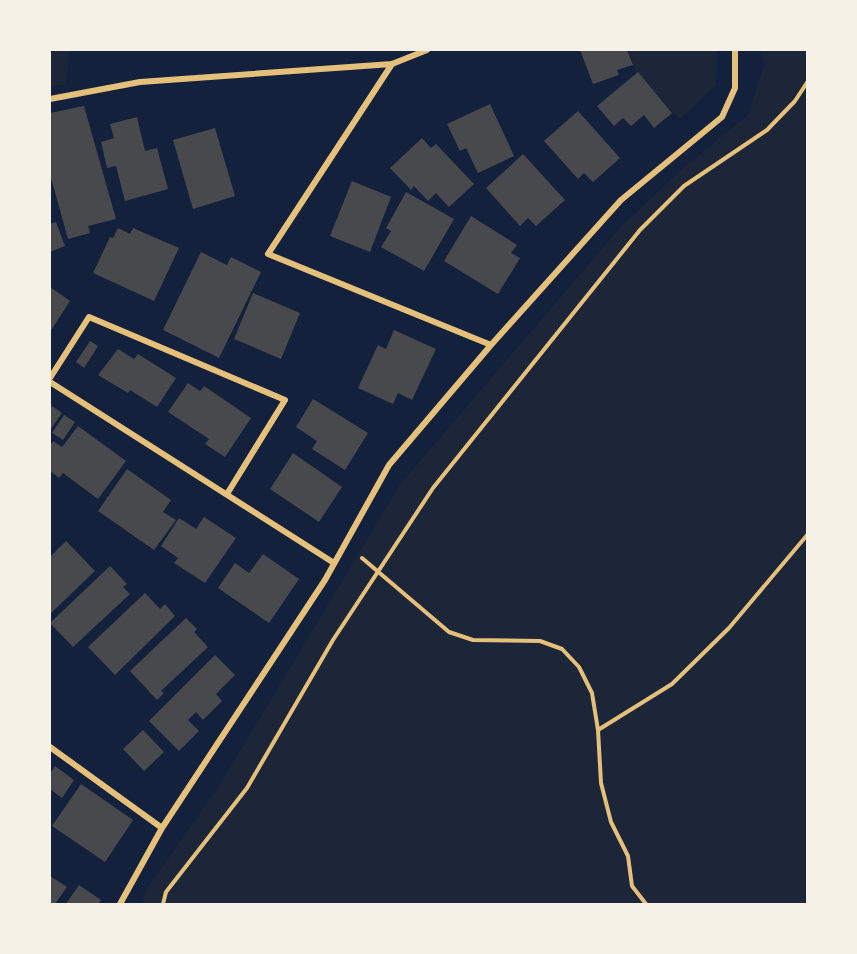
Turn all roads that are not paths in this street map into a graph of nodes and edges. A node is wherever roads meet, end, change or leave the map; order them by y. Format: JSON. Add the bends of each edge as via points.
{"nodes":[{"id":1,"x":427,"y":50,"type":"edge"},
{"id":2,"x":735,"y":50,"type":"edge"},
{"id":3,"x":392,"y":64,"type":"junction"},
{"id":4,"x":50,"y":99,"type":"edge"},
{"id":5,"x":491,"y":345,"type":"junction"},
{"id":6,"x":50,"y":380,"type":"edge"},
{"id":7,"x":227,"y":494,"type":"junction"},
{"id":8,"x":334,"y":563,"type":"junction"},
{"id":9,"x":50,"y":747,"type":"edge"},
{"id":10,"x":162,"y":828,"type":"junction"},
{"id":11,"x":120,"y":904,"type":"edge"}],
"edges":[{"from":1,"to":3,"type":"street"},
{"from":2,"to":5,"type":"street","via":[[735,88],[722,117],[621,200]]},
{"from":3,"to":4,"type":"street","via":[[140,82]]},
{"from":3,"to":5,"type":"street","via":[[268,254]]},
{"from":5,"to":8,"type":"street","via":[[389,465]]},
{"from":6,"to":7,"type":"street"},
{"from":6,"to":7,"type":"street","via":[[89,318],[285,400]]},
{"from":7,"to":8,"type":"street"},
{"from":8,"to":10,"type":"street"},
{"from":9,"to":10,"type":"street"},
{"from":10,"to":11,"type":"street"}]}
